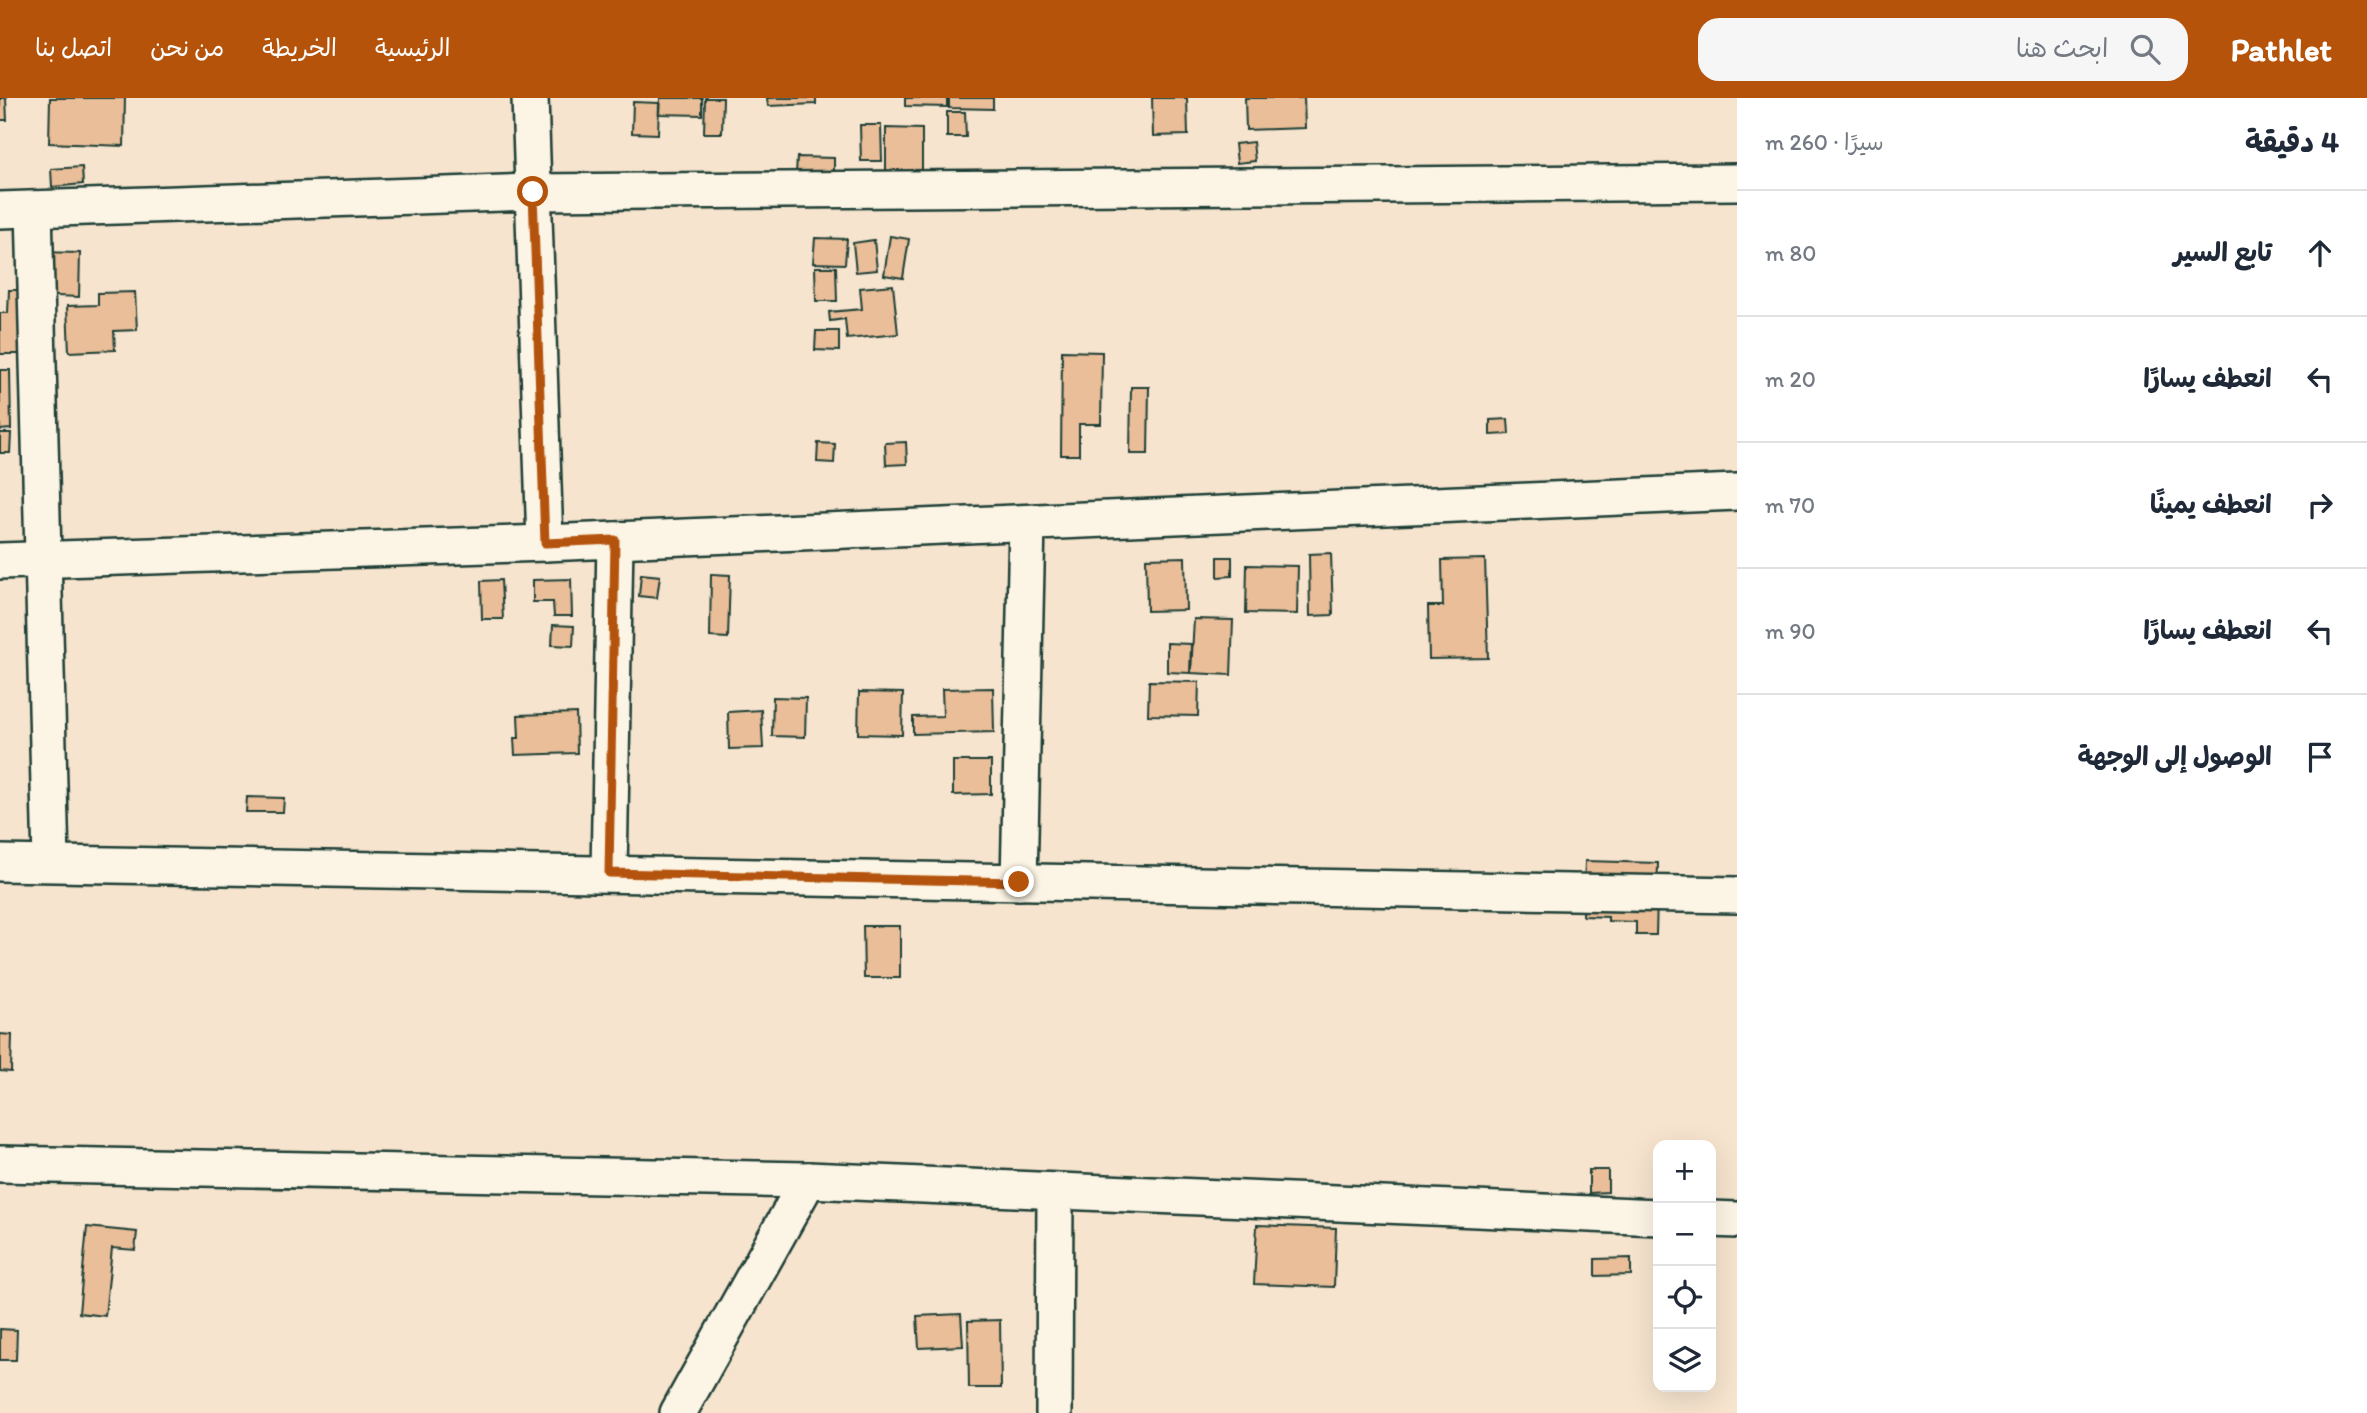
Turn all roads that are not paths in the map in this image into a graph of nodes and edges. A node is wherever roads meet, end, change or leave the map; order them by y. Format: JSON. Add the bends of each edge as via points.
{"nodes":[{"id":1,"x":530,"y":98,"type":"edge"},
{"id":2,"x":1737,"y":182,"type":"edge"},
{"id":3,"x":533,"y":192,"type":"junction"},
{"id":4,"x":34,"y":209,"type":"junction"},
{"id":5,"x":0,"y":210,"type":"edge"},
{"id":6,"x":1737,"y":492,"type":"edge"},
{"id":7,"x":1027,"y":523,"type":"junction"},
{"id":8,"x":615,"y":540,"type":"junction"},
{"id":9,"x":545,"y":543,"type":"junction"},
{"id":10,"x":44,"y":560,"type":"junction"},
{"id":11,"x":0,"y":561,"type":"edge"},
{"id":12,"x":51,"y":862,"type":"junction"},
{"id":13,"x":0,"y":863,"type":"edge"},
{"id":14,"x":609,"y":873,"type":"junction"},
{"id":15,"x":1019,"y":882,"type":"junction"},
{"id":16,"x":1737,"y":895,"type":"edge"},
{"id":17,"x":0,"y":1164,"type":"edge"},
{"id":18,"x":808,"y":1180,"type":"junction"},
{"id":19,"x":1055,"y":1191,"type":"junction"},
{"id":20,"x":1653,"y":1217,"type":"edge"},
{"id":21,"x":1716,"y":1219,"type":"edge"},
{"id":22,"x":1737,"y":1220,"type":"edge"},
{"id":23,"x":678,"y":1413,"type":"edge"},
{"id":24,"x":1054,"y":1413,"type":"edge"}],
"edges":[{"from":1,"to":3,"type":"street"},
{"from":2,"to":3,"type":"street"},
{"from":3,"to":4,"type":"street"},
{"from":3,"to":9,"type":"street"},
{"from":4,"to":5,"type":"street"},
{"from":4,"to":10,"type":"street"},
{"from":6,"to":7,"type":"street"},
{"from":7,"to":8,"type":"street"},
{"from":7,"to":15,"type":"street"},
{"from":8,"to":9,"type":"street"},
{"from":8,"to":14,"type":"street"},
{"from":9,"to":10,"type":"street"},
{"from":10,"to":11,"type":"street"},
{"from":10,"to":12,"type":"street"},
{"from":12,"to":13,"type":"street"},
{"from":12,"to":14,"type":"street"},
{"from":14,"to":15,"type":"street"},
{"from":15,"to":16,"type":"street"},
{"from":17,"to":18,"type":"street"},
{"from":18,"to":19,"type":"street"},
{"from":18,"to":23,"type":"street"},
{"from":19,"to":20,"type":"street"},
{"from":19,"to":24,"type":"street"},
{"from":21,"to":22,"type":"street"}]}
